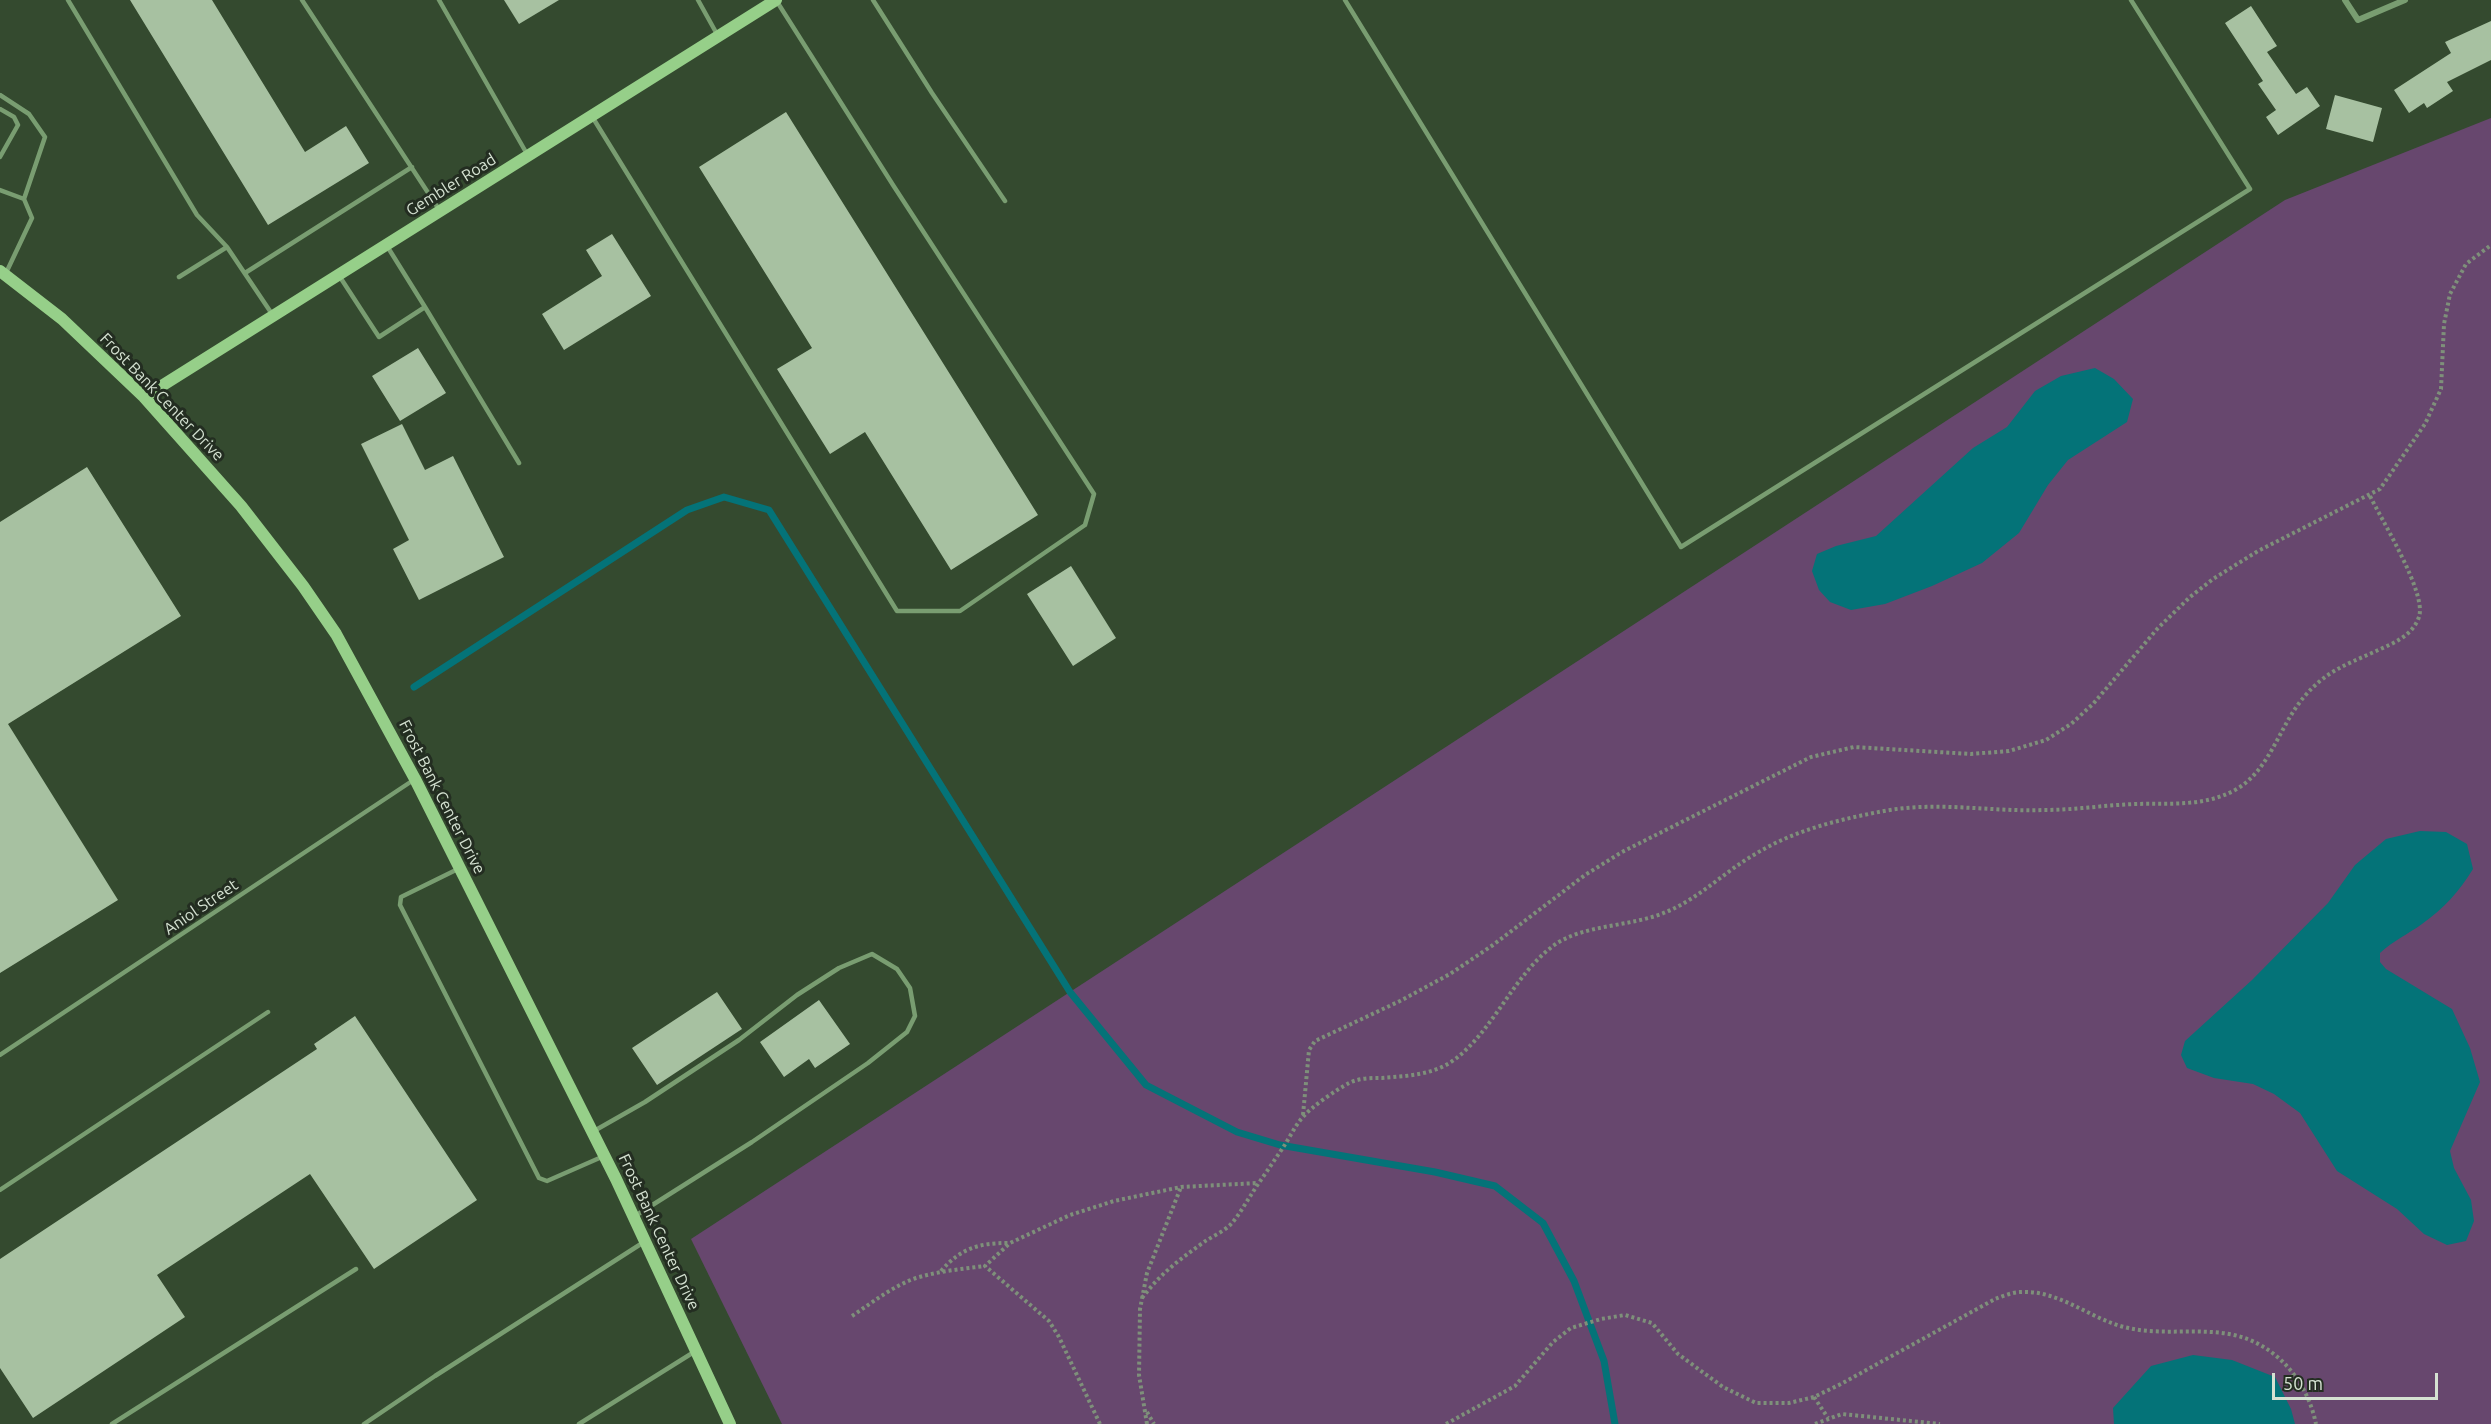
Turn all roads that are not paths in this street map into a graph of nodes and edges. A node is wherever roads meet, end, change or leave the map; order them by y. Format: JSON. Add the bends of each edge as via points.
{"nodes":[{"id":1,"x":68,"y":0,"type":"edge"},
{"id":2,"x":302,"y":0,"type":"edge"},
{"id":3,"x":439,"y":0,"type":"edge"},
{"id":4,"x":698,"y":0,"type":"edge"},
{"id":5,"x":776,"y":0,"type":"edge"},
{"id":6,"x":873,"y":0,"type":"edge"},
{"id":7,"x":1345,"y":0,"type":"edge"},
{"id":8,"x":2131,"y":0,"type":"edge"},
{"id":9,"x":2345,"y":0,"type":"edge"},
{"id":10,"x":2405,"y":0,"type":"edge"},
{"id":11,"x":718,"y":36,"type":"junction"},
{"id":12,"x":0,"y":95,"type":"edge"},
{"id":13,"x":0,"y":109,"type":"edge"},
{"id":14,"x":592,"y":116,"type":"junction"},
{"id":15,"x":528,"y":156,"type":"junction"},
{"id":16,"x":0,"y":157,"type":"edge"},
{"id":17,"x":412,"y":167,"type":"junction"},
{"id":18,"x":0,"y":190,"type":"edge"},
{"id":19,"x":24,"y":199,"type":"junction"},
{"id":20,"x":1005,"y":201,"type":"dead end"},
{"id":21,"x":440,"y":211,"type":"junction"},
{"id":22,"x":386,"y":245,"type":"junction"},
{"id":23,"x":227,"y":247,"type":"junction"},
{"id":24,"x":2,"y":273,"type":"edge"},
{"id":25,"x":245,"y":273,"type":"junction"},
{"id":26,"x":339,"y":274,"type":"junction"},
{"id":27,"x":179,"y":277,"type":"dead end"},
{"id":28,"x":425,"y":307,"type":"junction"},
{"id":29,"x":273,"y":316,"type":"junction"},
{"id":30,"x":144,"y":397,"type":"junction"},
{"id":31,"x":519,"y":463,"type":"dead end"},
{"id":32,"x":415,"y":779,"type":"junction"},
{"id":33,"x":460,"y":868,"type":"junction"},
{"id":34,"x":268,"y":1012,"type":"dead end"},
{"id":35,"x":0,"y":1055,"type":"edge"},
{"id":36,"x":592,"y":1132,"type":"junction"},
{"id":37,"x":604,"y":1155,"type":"junction"},
{"id":38,"x":0,"y":1190,"type":"edge"},
{"id":39,"x":634,"y":1217,"type":"junction"},
{"id":40,"x":646,"y":1241,"type":"junction"},
{"id":41,"x":356,"y":1269,"type":"dead end"},
{"id":42,"x":696,"y":1351,"type":"junction"},
{"id":43,"x":112,"y":1424,"type":"edge"},
{"id":44,"x":364,"y":1424,"type":"edge"},
{"id":45,"x":579,"y":1424,"type":"edge"},
{"id":46,"x":730,"y":1424,"type":"edge"}],
"edges":[{"from":1,"to":23,"type":"lane","via":[[197,215]]},
{"from":2,"to":17,"type":"lane"},
{"from":3,"to":15,"type":"lane"},
{"from":4,"to":11,"type":"lane"},
{"from":5,"to":11,"type":"main road","name":"Gembler Road"},
{"from":5,"to":14,"type":"lane","via":[[1094,494],[1085,525],[960,611],[897,610]]},
{"from":6,"to":20,"type":"lane"},
{"from":7,"to":8,"type":"lane","via":[[1681,547],[2250,189]]},
{"from":9,"to":10,"type":"street","via":[[2358,20]]},
{"from":11,"to":14,"type":"main road","name":"Gembler Road"},
{"from":12,"to":19,"type":"lane","via":[[29,114],[45,137]]},
{"from":13,"to":16,"type":"lane","via":[[14,117],[18,125]]},
{"from":14,"to":15,"type":"main road","name":"Gembler Road"},
{"from":15,"to":21,"type":"main road","name":"Gembler Road"},
{"from":17,"to":21,"type":"lane"},
{"from":17,"to":25,"type":"lane"},
{"from":18,"to":19,"type":"lane"},
{"from":19,"to":24,"type":"lane","via":[[32,218]]},
{"from":21,"to":22,"type":"main road","name":"Gembler Road"},
{"from":22,"to":26,"type":"main road","name":"Gembler Road"},
{"from":22,"to":28,"type":"lane"},
{"from":23,"to":25,"type":"lane"},
{"from":23,"to":27,"type":"lane"},
{"from":24,"to":30,"type":"main road","name":"Frost Bank Center Drive","via":[[62,319]]},
{"from":25,"to":29,"type":"lane"},
{"from":26,"to":28,"type":"lane","via":[[378,337]]},
{"from":26,"to":29,"type":"main road","name":"Gembler Road"},
{"from":28,"to":31,"type":"lane"},
{"from":29,"to":30,"type":"main road","name":"Gembler Road"},
{"from":30,"to":32,"type":"main road","name":"Frost Bank Center Drive","via":[[241,506],[303,586],[336,634]]},
{"from":32,"to":33,"type":"main road","name":"Frost Bank Center Drive"},
{"from":32,"to":35,"type":"lane","name":"Aniol Street"},
{"from":33,"to":36,"type":"main road","name":"Frost Bank Center Drive"},
{"from":33,"to":37,"type":"lane","via":[[401,897],[400,905],[539,1178],[547,1181]]},
{"from":34,"to":38,"type":"lane"},
{"from":36,"to":37,"type":"main road","name":"Frost Bank Center Drive"},
{"from":36,"to":39,"type":"lane","via":[[655,1096],[839,968],[872,954],[897,969],[910,988],[915,1016],[906,1032],[868,1064]]},
{"from":37,"to":39,"type":"main road","name":"Frost Bank Center Drive"},
{"from":39,"to":40,"type":"main road","name":"Frost Bank Center Drive"},
{"from":40,"to":42,"type":"main road","name":"Frost Bank Center Drive"},
{"from":40,"to":44,"type":"lane"},
{"from":41,"to":43,"type":"lane"},
{"from":42,"to":45,"type":"lane"},
{"from":42,"to":46,"type":"main road","name":"Frost Bank Center Drive"}]}
